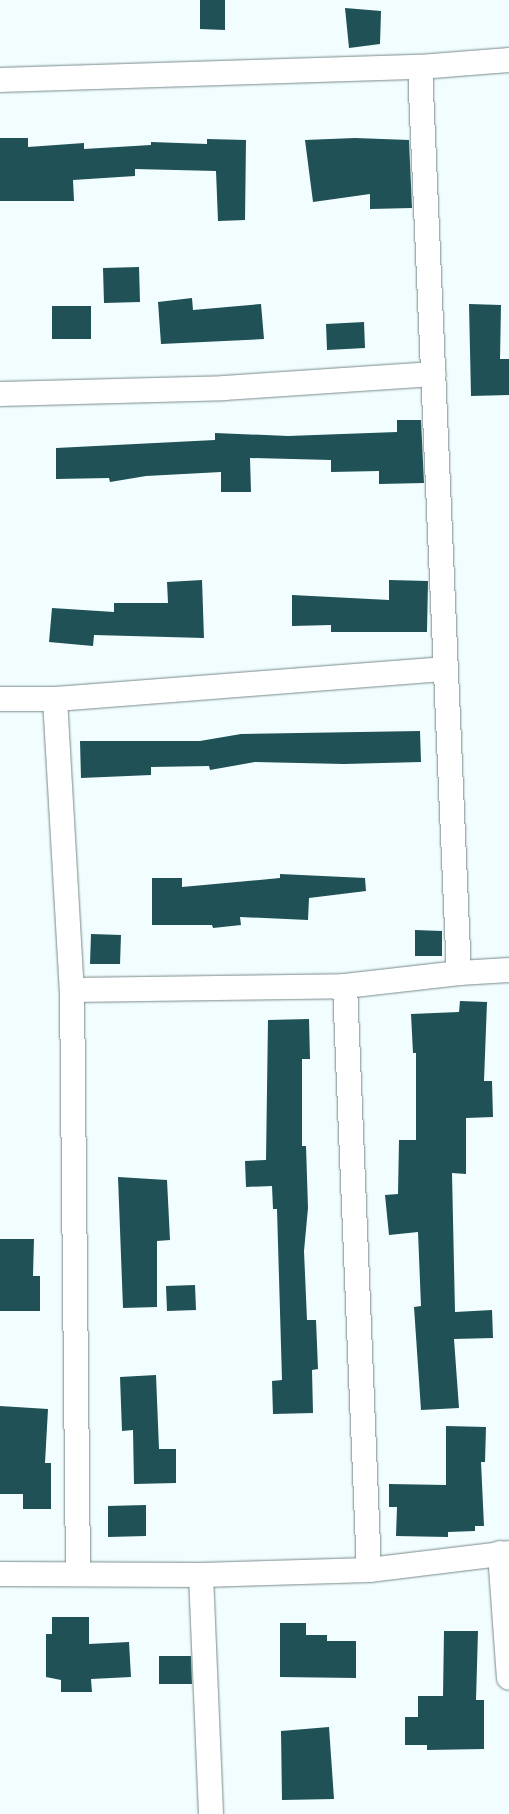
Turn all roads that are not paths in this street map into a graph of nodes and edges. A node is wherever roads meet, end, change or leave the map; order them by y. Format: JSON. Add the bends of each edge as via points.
{"nodes":[{"id":1,"x":509,"y":60,"type":"edge"},
{"id":2,"x":420,"y":67,"type":"junction"},
{"id":3,"x":0,"y":80,"type":"edge"},
{"id":4,"x":434,"y":374,"type":"junction"},
{"id":5,"x":0,"y":394,"type":"edge"},
{"id":6,"x":444,"y":669,"type":"junction"},
{"id":7,"x":0,"y":699,"type":"edge"},
{"id":8,"x":55,"y":699,"type":"junction"},
{"id":9,"x":509,"y":970,"type":"edge"},
{"id":10,"x":458,"y":972,"type":"junction"},
{"id":11,"x":345,"y":986,"type":"junction"},
{"id":12,"x":72,"y":990,"type":"junction"},
{"id":13,"x":504,"y":1553,"type":"edge"},
{"id":14,"x":369,"y":1570,"type":"junction"},
{"id":15,"x":0,"y":1574,"type":"edge"},
{"id":16,"x":78,"y":1574,"type":"junction"},
{"id":17,"x":201,"y":1575,"type":"junction"},
{"id":18,"x":509,"y":1678,"type":"edge"},
{"id":19,"x":211,"y":1814,"type":"edge"}],
"edges":[{"from":1,"to":2,"type":"street"},
{"from":2,"to":3,"type":"street"},
{"from":2,"to":4,"type":"street"},
{"from":4,"to":5,"type":"street","via":[[224,388]]},
{"from":4,"to":6,"type":"street"},
{"from":6,"to":8,"type":"street"},
{"from":6,"to":10,"type":"street"},
{"from":7,"to":8,"type":"street"},
{"from":8,"to":12,"type":"street"},
{"from":9,"to":10,"type":"street"},
{"from":10,"to":11,"type":"street"},
{"from":11,"to":12,"type":"street"},
{"from":11,"to":14,"type":"street"},
{"from":12,"to":16,"type":"street"},
{"from":13,"to":14,"type":"street"},
{"from":13,"to":18,"type":"street"},
{"from":14,"to":17,"type":"street"},
{"from":15,"to":16,"type":"street"},
{"from":16,"to":17,"type":"street"},
{"from":17,"to":19,"type":"street"}]}
